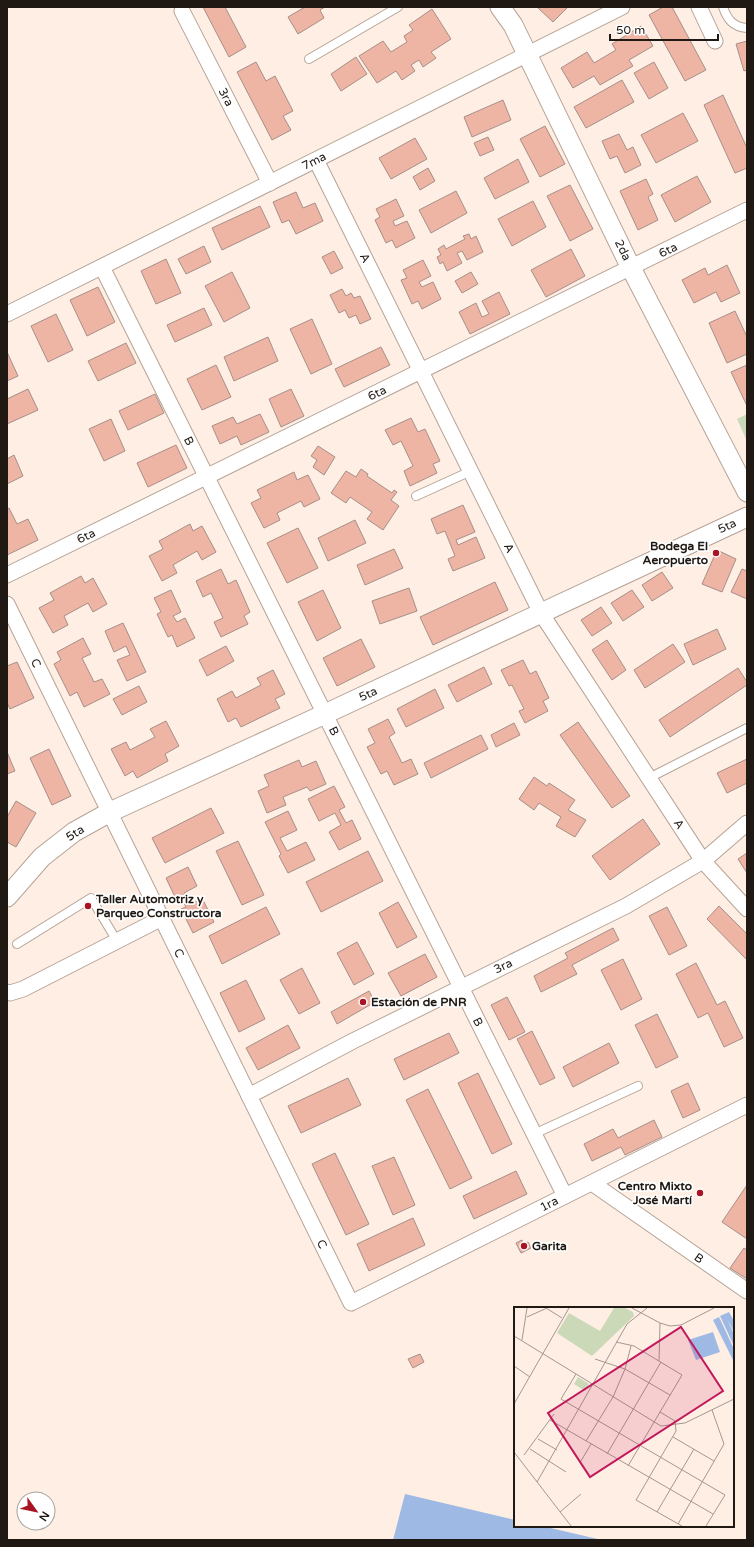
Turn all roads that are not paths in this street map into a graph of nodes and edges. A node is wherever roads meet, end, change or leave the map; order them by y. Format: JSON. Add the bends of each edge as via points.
{"nodes":[{"id":1,"x":398,"y":7,"type":"edge"},
{"id":2,"x":500,"y":7,"type":"edge"},
{"id":3,"x":622,"y":7,"type":"edge"},
{"id":4,"x":700,"y":7,"type":"edge"},
{"id":5,"x":723,"y":7,"type":"edge"},
{"id":6,"x":182,"y":11,"type":"dead end"},
{"id":7,"x":747,"y":28,"type":"edge"},
{"id":8,"x":715,"y":41,"type":"dead end"},
{"id":9,"x":527,"y":54,"type":"junction"},
{"id":10,"x":309,"y":59,"type":"dead end"},
{"id":11,"x":316,"y":160,"type":"junction"},
{"id":12,"x":270,"y":183,"type":"junction"},
{"id":13,"x":747,"y":210,"type":"edge"},
{"id":14,"x":102,"y":267,"type":"junction"},
{"id":15,"x":632,"y":268,"type":"junction"},
{"id":16,"x":7,"y":314,"type":"edge"},
{"id":17,"x":422,"y":371,"type":"junction"},
{"id":18,"x":471,"y":471,"type":"junction"},
{"id":19,"x":207,"y":477,"type":"junction"},
{"id":20,"x":747,"y":492,"type":"edge"},
{"id":21,"x":416,"y":496,"type":"dead end"},
{"id":22,"x":747,"y":517,"type":"edge"},
{"id":23,"x":7,"y":575,"type":"edge"},
{"id":24,"x":7,"y":604,"type":"edge"},
{"id":25,"x":541,"y":613,"type":"junction"},
{"id":26,"x":325,"y":714,"type":"junction"},
{"id":27,"x":747,"y":728,"type":"edge"},
{"id":28,"x":649,"y":778,"type":"junction"},
{"id":29,"x":110,"y":812,"type":"junction"},
{"id":30,"x":747,"y":823,"type":"edge"},
{"id":31,"x":703,"y":861,"type":"junction"},
{"id":32,"x":7,"y":897,"type":"edge"},
{"id":33,"x":747,"y":909,"type":"edge"},
{"id":34,"x":162,"y":918,"type":"junction"},
{"id":35,"x":117,"y":941,"type":"junction"},
{"id":36,"x":17,"y":944,"type":"dead end"},
{"id":37,"x":461,"y":987,"type":"junction"},
{"id":38,"x":7,"y":992,"type":"edge"},
{"id":39,"x":638,"y":1086,"type":"dead end"},
{"id":40,"x":249,"y":1096,"type":"junction"},
{"id":41,"x":747,"y":1105,"type":"edge"},
{"id":42,"x":534,"y":1134,"type":"junction"},
{"id":43,"x":592,"y":1183,"type":"junction"},
{"id":44,"x":565,"y":1196,"type":"junction"},
{"id":45,"x":747,"y":1291,"type":"edge"},
{"id":46,"x":351,"y":1303,"type":"joint"}],
"edges":[{"from":1,"to":10,"type":"lane"},
{"from":2,"to":9,"type":"street","name":"2da","via":[[513,25]]},
{"from":3,"to":9,"type":"street","name":"7ma"},
{"from":4,"to":8,"type":"street"},
{"from":5,"to":7,"type":"lane","via":[[729,20],[741,28]]},
{"from":6,"to":12,"type":"street","name":"3ra"},
{"from":9,"to":11,"type":"street","name":"7ma"},
{"from":9,"to":15,"type":"street","name":"2da"},
{"from":11,"to":12,"type":"street","name":"7ma"},
{"from":11,"to":17,"type":"street","name":"A"},
{"from":12,"to":14,"type":"street","name":"7ma"},
{"from":13,"to":15,"type":"street","name":"6ta"},
{"from":14,"to":16,"type":"street","name":"7ma"},
{"from":14,"to":19,"type":"street","name":"B"},
{"from":15,"to":17,"type":"street","name":"6ta"},
{"from":15,"to":20,"type":"street","name":"2da"},
{"from":17,"to":18,"type":"street","name":"A"},
{"from":17,"to":19,"type":"street","name":"6ta"},
{"from":18,"to":21,"type":"lane"},
{"from":18,"to":25,"type":"street","name":"A"},
{"from":19,"to":23,"type":"street","name":"6ta"},
{"from":19,"to":26,"type":"street","name":"B"},
{"from":22,"to":25,"type":"street","name":"5ta"},
{"from":24,"to":29,"type":"street","name":"C"},
{"from":25,"to":26,"type":"street","name":"5ta"},
{"from":25,"to":28,"type":"street","name":"A"},
{"from":26,"to":29,"type":"street","name":"5ta"},
{"from":26,"to":37,"type":"street","name":"B"},
{"from":27,"to":28,"type":"lane"},
{"from":28,"to":31,"type":"street","name":"A"},
{"from":29,"to":32,"type":"street","name":"5ta","via":[[74,832],[42,857]]},
{"from":29,"to":34,"type":"street","name":"C"},
{"from":30,"to":31,"type":"street","name":"3ra"},
{"from":31,"to":33,"type":"street","name":"A"},
{"from":31,"to":37,"type":"street","name":"3ra","via":[[626,906]]},
{"from":34,"to":35,"type":"street"},
{"from":34,"to":40,"type":"street","name":"C"},
{"from":35,"to":36,"type":"lane","via":[[91,898]]},
{"from":35,"to":38,"type":"street","via":[[23,989]]},
{"from":37,"to":40,"type":"street","name":"3ra"},
{"from":37,"to":42,"type":"street","name":"B"},
{"from":39,"to":42,"type":"lane"},
{"from":40,"to":46,"type":"street","name":"C"},
{"from":41,"to":43,"type":"street","name":"1ra"},
{"from":42,"to":44,"type":"street","name":"B"},
{"from":43,"to":44,"type":"street","name":"1ra"},
{"from":43,"to":45,"type":"street","name":"B"},
{"from":44,"to":46,"type":"street","name":"1ra"}]}
